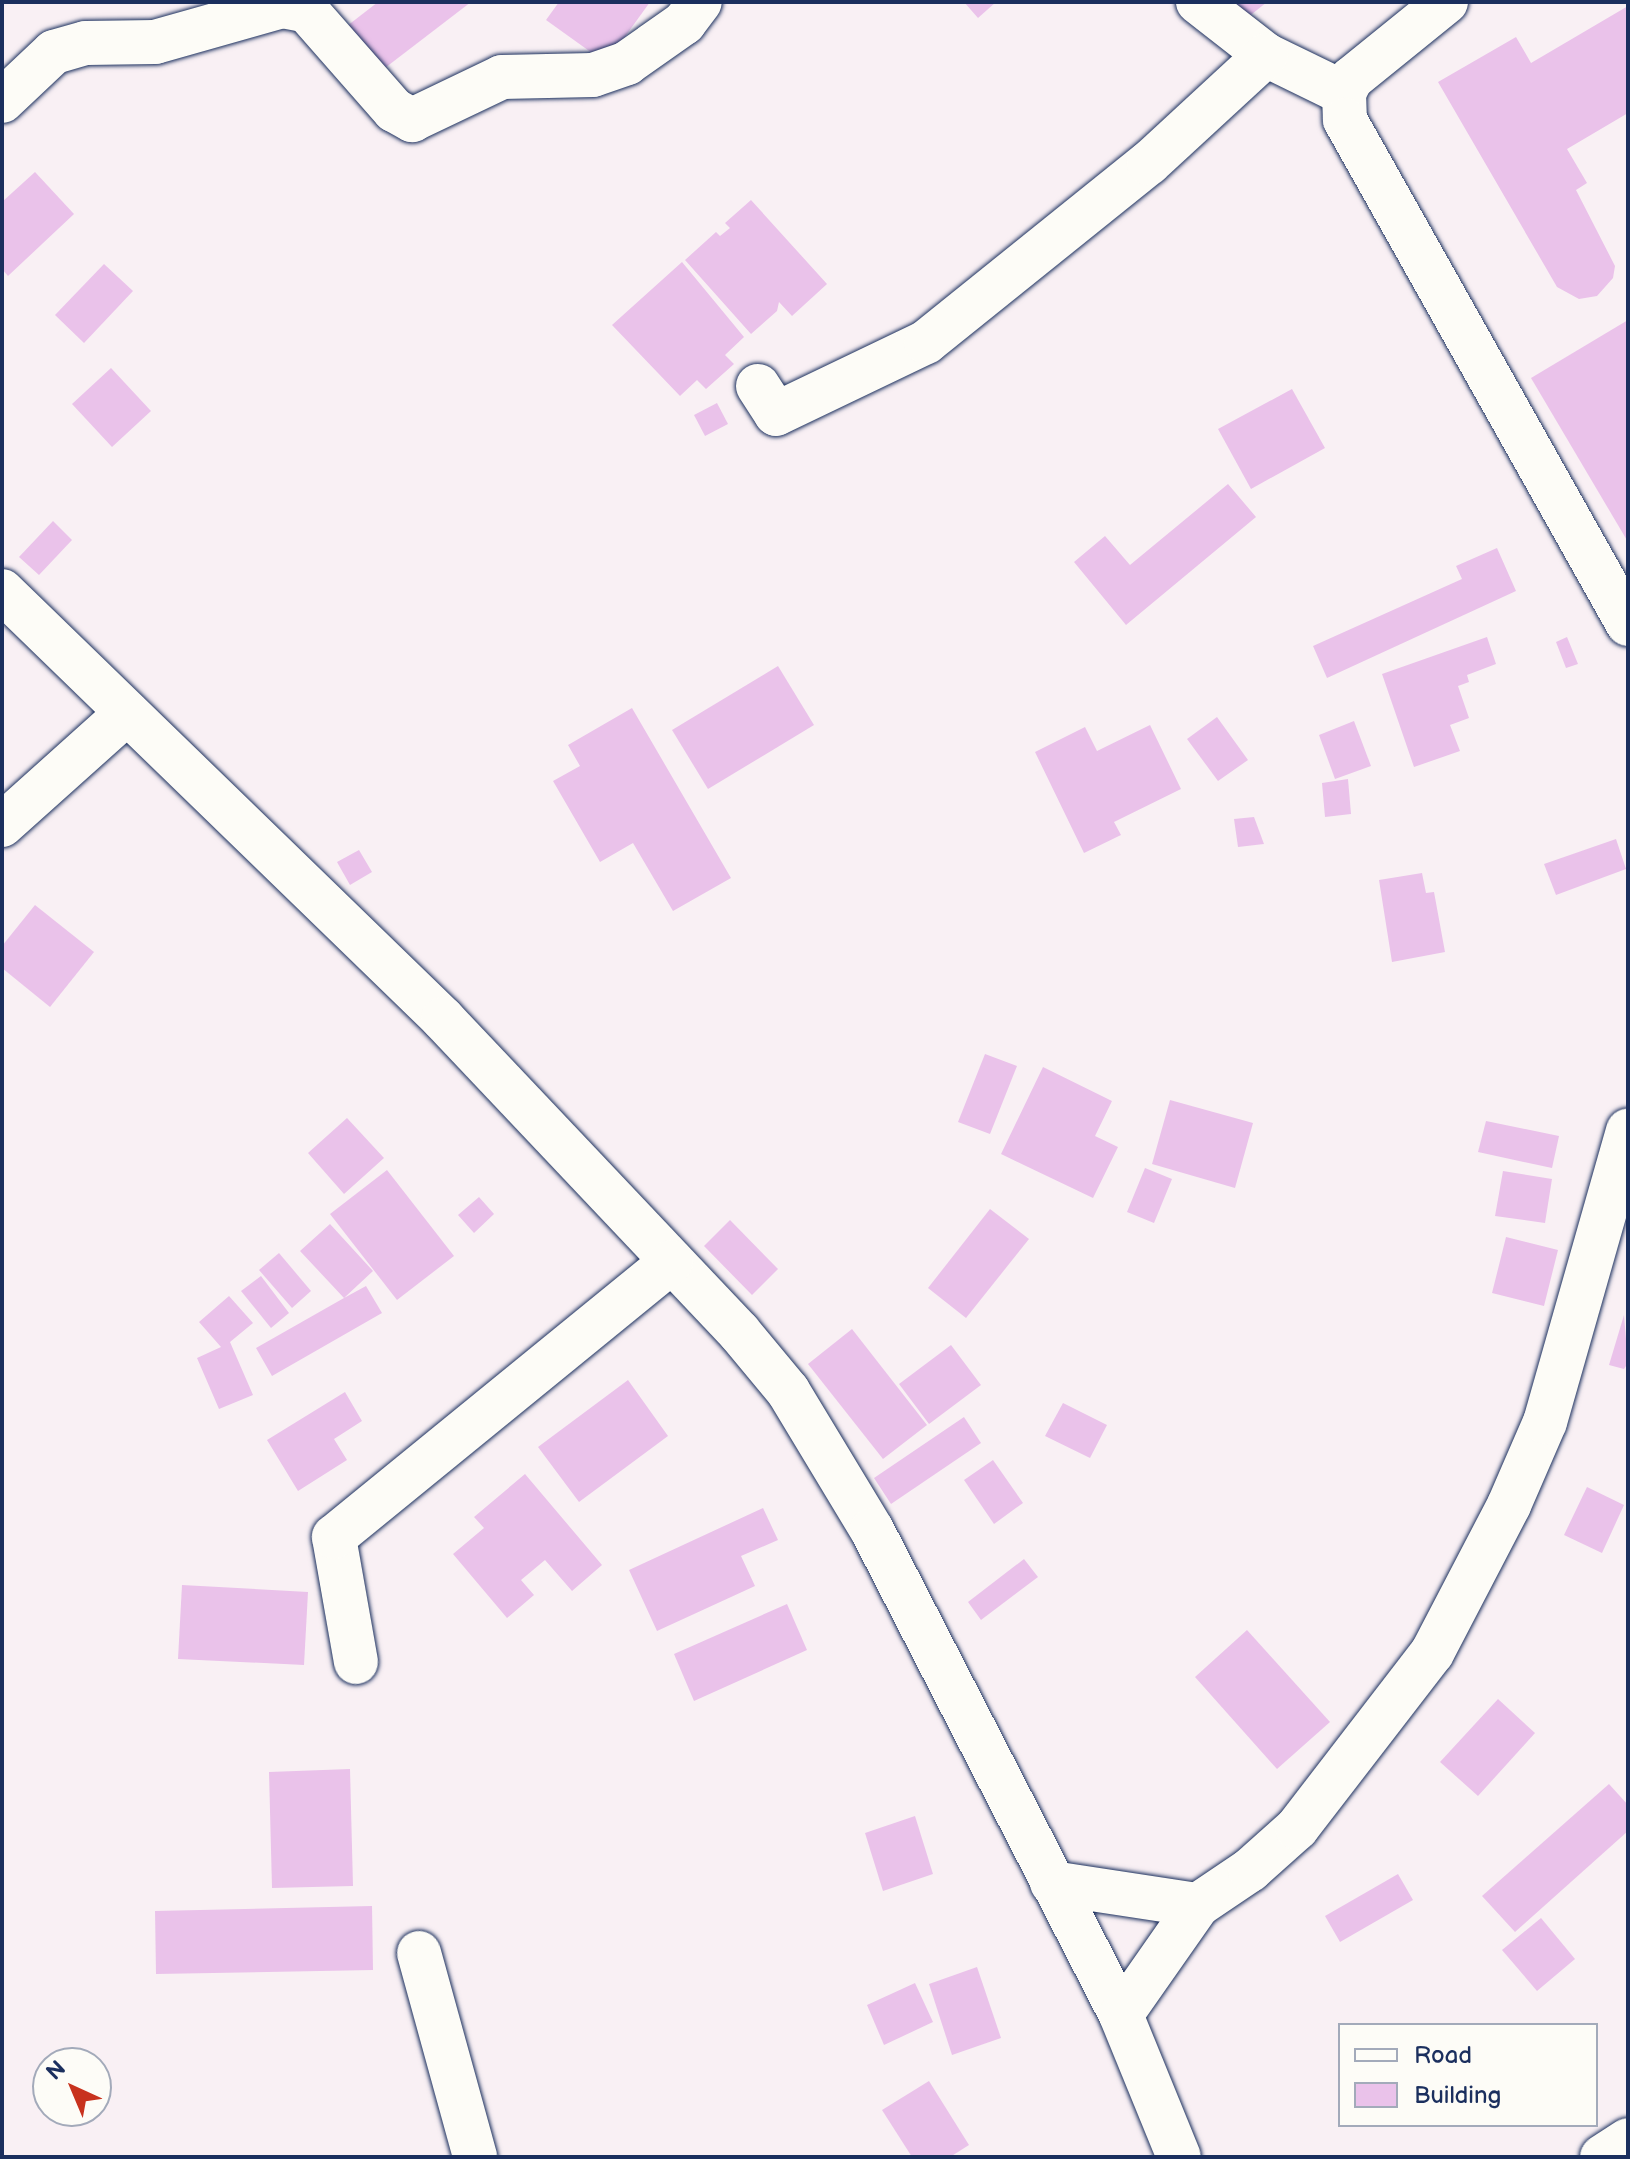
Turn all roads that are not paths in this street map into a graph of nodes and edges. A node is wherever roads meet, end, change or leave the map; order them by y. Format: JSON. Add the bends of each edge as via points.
{"nodes":[{"id":1,"x":700,"y":2,"type":"edge"},
{"id":2,"x":1198,"y":2,"type":"edge"},
{"id":3,"x":1446,"y":2,"type":"edge"},
{"id":4,"x":1266,"y":55,"type":"junction"},
{"id":5,"x":1344,"y":93,"type":"junction"},
{"id":6,"x":2,"y":101,"type":"edge"},
{"id":7,"x":758,"y":386,"type":"dead end"},
{"id":8,"x":2,"y":591,"type":"edge"},
{"id":9,"x":1628,"y":624,"type":"edge"},
{"id":10,"x":127,"y":713,"type":"junction"},
{"id":11,"x":2,"y":825,"type":"edge"},
{"id":12,"x":1628,"y":1131,"type":"edge"},
{"id":13,"x":671,"y":1262,"type":"junction"},
{"id":14,"x":356,"y":1662,"type":"dead end"},
{"id":15,"x":1052,"y":1883,"type":"junction"},
{"id":16,"x":1198,"y":1905,"type":"junction"},
{"id":17,"x":419,"y":1953,"type":"dead end"},
{"id":18,"x":1121,"y":2015,"type":"junction"},
{"id":19,"x":1628,"y":2140,"type":"edge"},
{"id":20,"x":475,"y":2157,"type":"edge"},
{"id":21,"x":1179,"y":2157,"type":"edge"},
{"id":22,"x":1602,"y":2157,"type":"edge"}],
"edges":[{"from":1,"to":6,"type":"street","via":[[684,23],[627,63],[593,75],[502,77],[412,120],[394,110],[307,11],[282,6],[155,42],[86,43],[54,52]]},
{"from":2,"to":4,"type":"street"},
{"from":3,"to":5,"type":"street","via":[[1351,79]]},
{"from":4,"to":5,"type":"street"},
{"from":4,"to":7,"type":"street","via":[[1149,163],[926,342],[776,414]]},
{"from":5,"to":9,"type":"street","via":[[1352,137],[1442,286]]},
{"from":8,"to":10,"type":"street"},
{"from":10,"to":11,"type":"street"},
{"from":10,"to":13,"type":"street","via":[[443,1019]]},
{"from":12,"to":16,"type":"street","via":[[1545,1422],[1509,1505],[1432,1653],[1297,1828],[1250,1870]]},
{"from":13,"to":14,"type":"street","via":[[334,1537]]},
{"from":13,"to":15,"type":"street","via":[[768,1368],[831,1455]]},
{"from":15,"to":16,"type":"street"},
{"from":15,"to":18,"type":"street"},
{"from":16,"to":18,"type":"street"},
{"from":17,"to":20,"type":"street"},
{"from":18,"to":21,"type":"street"},
{"from":19,"to":22,"type":"street"}]}
